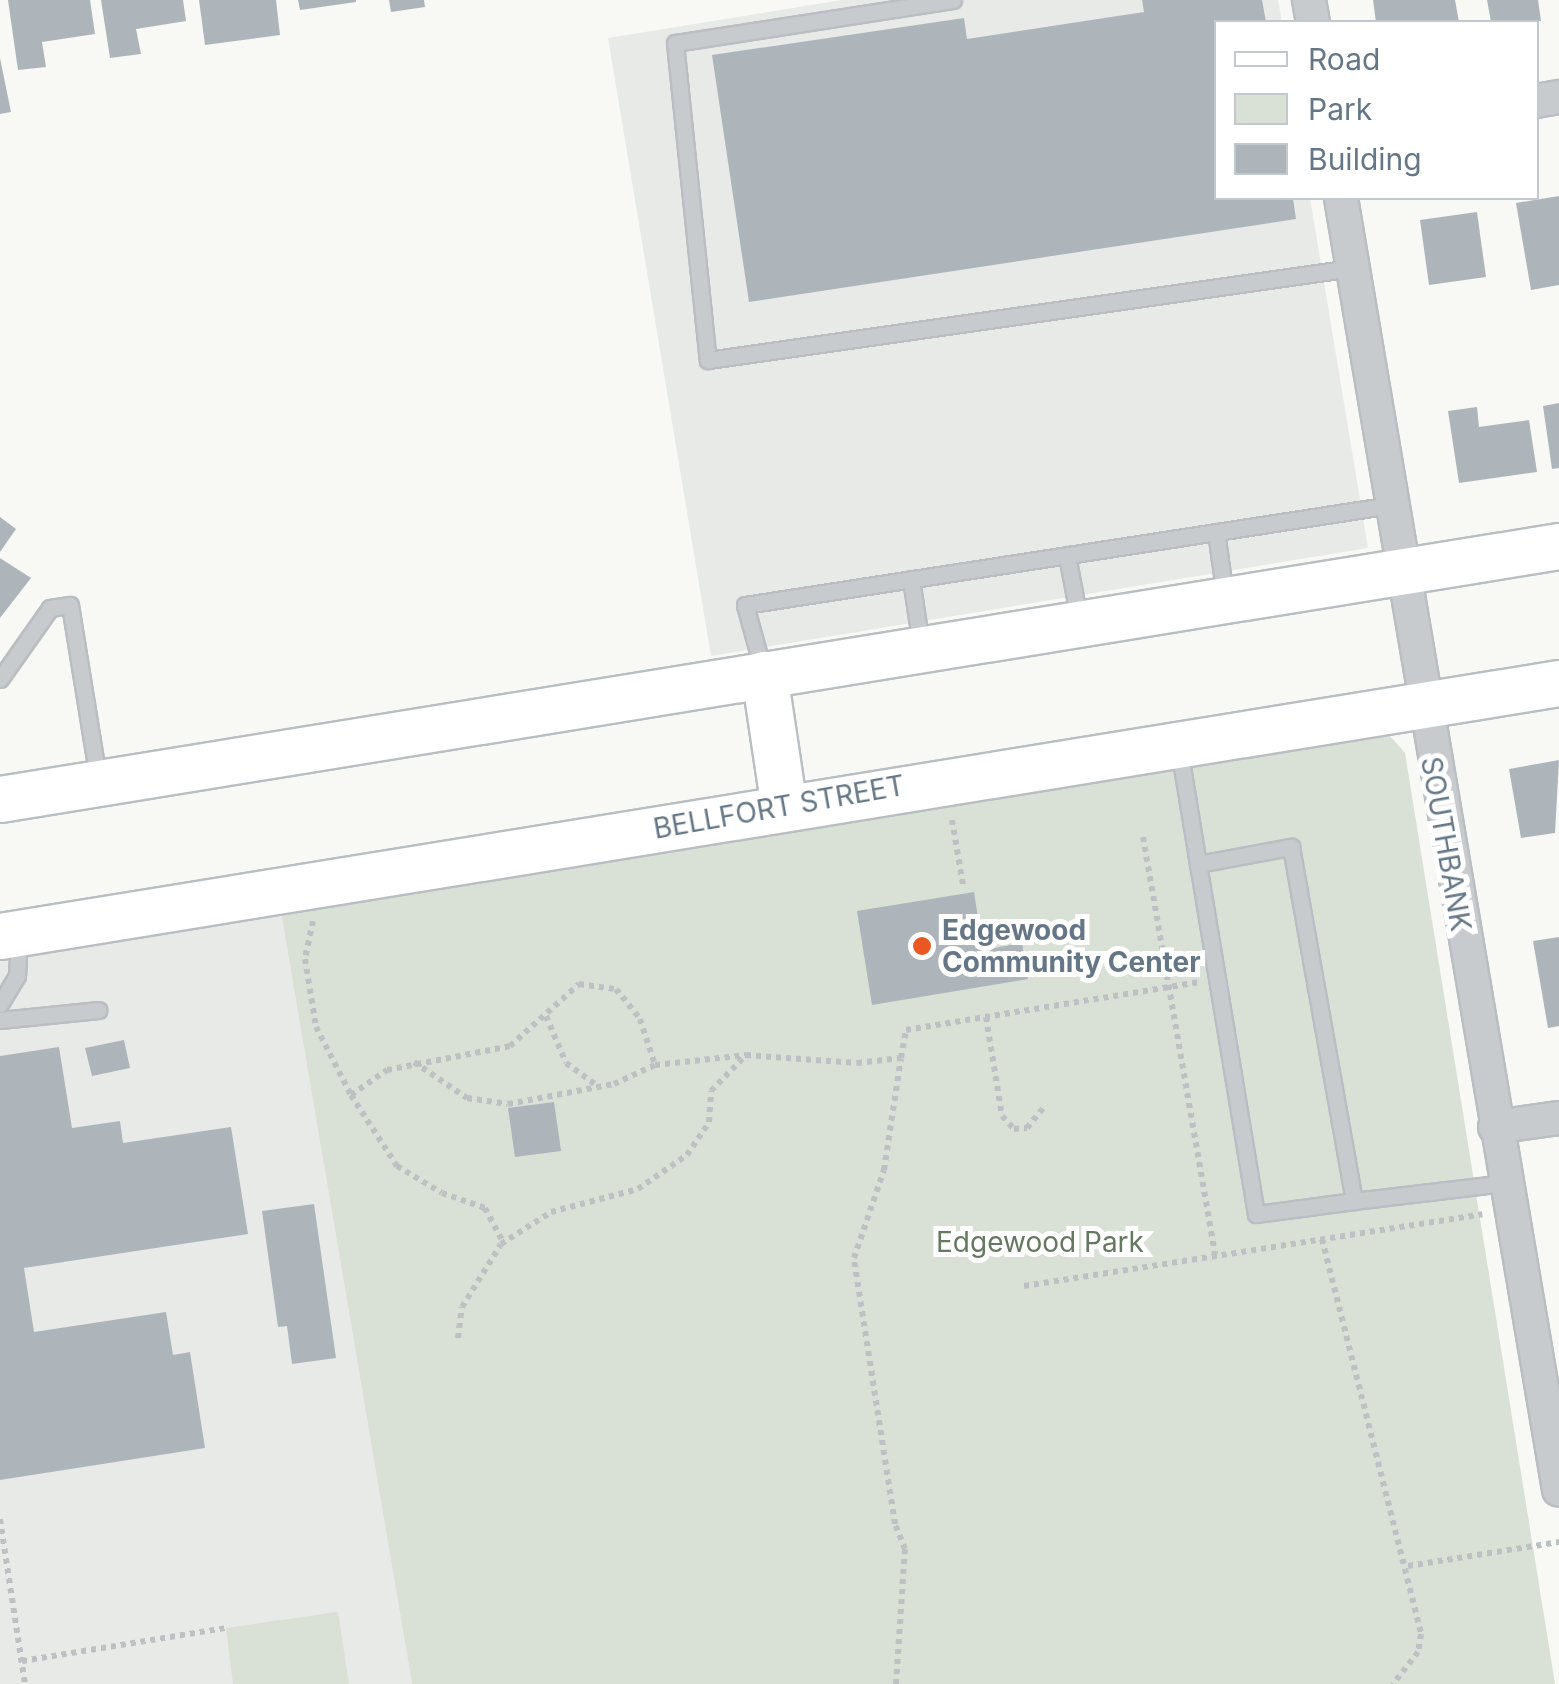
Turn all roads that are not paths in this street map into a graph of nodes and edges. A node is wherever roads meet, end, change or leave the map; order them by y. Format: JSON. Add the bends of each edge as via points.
{"nodes":[{"id":1,"x":952,"y":0,"type":"edge"},
{"id":2,"x":1341,"y":200,"type":"edge"},
{"id":3,"x":1352,"y":268,"type":"junction"},
{"id":4,"x":1391,"y":505,"type":"junction"},
{"id":5,"x":1216,"y":532,"type":"junction"},
{"id":6,"x":1559,"y":546,"type":"edge"},
{"id":7,"x":1067,"y":555,"type":"junction"},
{"id":8,"x":1402,"y":571,"type":"junction"},
{"id":9,"x":910,"y":580,"type":"junction"},
{"id":10,"x":1226,"y":600,"type":"junction"},
{"id":11,"x":1080,"y":623,"type":"junction"},
{"id":12,"x":921,"y":648,"type":"junction"},
{"id":13,"x":764,"y":674,"type":"junction"},
{"id":14,"x":0,"y":679,"type":"edge"},
{"id":15,"x":1559,"y":683,"type":"edge"},
{"id":16,"x":1423,"y":707,"type":"junction"},
{"id":17,"x":1178,"y":744,"type":"junction"},
{"id":18,"x":98,"y":782,"type":"junction"},
{"id":19,"x":0,"y":799,"type":"edge"},
{"id":20,"x":784,"y":808,"type":"junction"},
{"id":21,"x":1198,"y":864,"type":"junction"},
{"id":22,"x":9,"y":934,"type":"edge"},
{"id":23,"x":0,"y":1004,"type":"edge"},
{"id":24,"x":98,"y":1010,"type":"dead end"},
{"id":25,"x":0,"y":1020,"type":"edge"},
{"id":26,"x":1559,"y":1118,"type":"edge"},
{"id":27,"x":1494,"y":1126,"type":"junction"},
{"id":28,"x":1508,"y":1196,"type":"junction"},
{"id":29,"x":1354,"y":1201,"type":"junction"},
{"id":30,"x":1559,"y":1490,"type":"edge"}],
"edges":[{"from":1,"to":3,"type":"lane","via":[[675,44],[708,360]]},
{"from":2,"to":3,"type":"street","name":"SOUTHBANK"},
{"from":3,"to":4,"type":"street","name":"SOUTHBANK"},
{"from":4,"to":5,"type":"lane"},
{"from":4,"to":8,"type":"street","name":"SOUTHBANK"},
{"from":5,"to":7,"type":"lane"},
{"from":5,"to":10,"type":"lane"},
{"from":6,"to":8,"type":"main road"},
{"from":7,"to":9,"type":"lane"},
{"from":7,"to":11,"type":"lane"},
{"from":8,"to":10,"type":"main road"},
{"from":8,"to":16,"type":"street","name":"SOUTHBANK"},
{"from":9,"to":12,"type":"lane"},
{"from":9,"to":13,"type":"lane","via":[[745,605]]},
{"from":10,"to":11,"type":"main road"},
{"from":11,"to":12,"type":"main road"},
{"from":12,"to":13,"type":"main road"},
{"from":13,"to":18,"type":"main road"},
{"from":13,"to":20,"type":"main road"},
{"from":14,"to":18,"type":"lane","via":[[50,608],[70,605]]},
{"from":15,"to":16,"type":"main road","name":"BELLFORT STREET"},
{"from":16,"to":17,"type":"main road","name":"BELLFORT STREET"},
{"from":16,"to":27,"type":"street","name":"SOUTHBANK"},
{"from":17,"to":20,"type":"main road","name":"BELLFORT STREET"},
{"from":17,"to":21,"type":"lane"},
{"from":18,"to":19,"type":"main road"},
{"from":20,"to":22,"type":"main road","name":"BELLFORT STREET"},
{"from":21,"to":29,"type":"lane","via":[[1291,848]]},
{"from":21,"to":29,"type":"lane","via":[[1256,1214]]},
{"from":22,"to":23,"type":"lane","via":[[17,976]]},
{"from":24,"to":25,"type":"lane"},
{"from":26,"to":27,"type":"street"},
{"from":27,"to":28,"type":"street","name":"SOUTHBANK"},
{"from":28,"to":29,"type":"lane"},
{"from":28,"to":30,"type":"street","name":"SOUTHBANK"}]}
